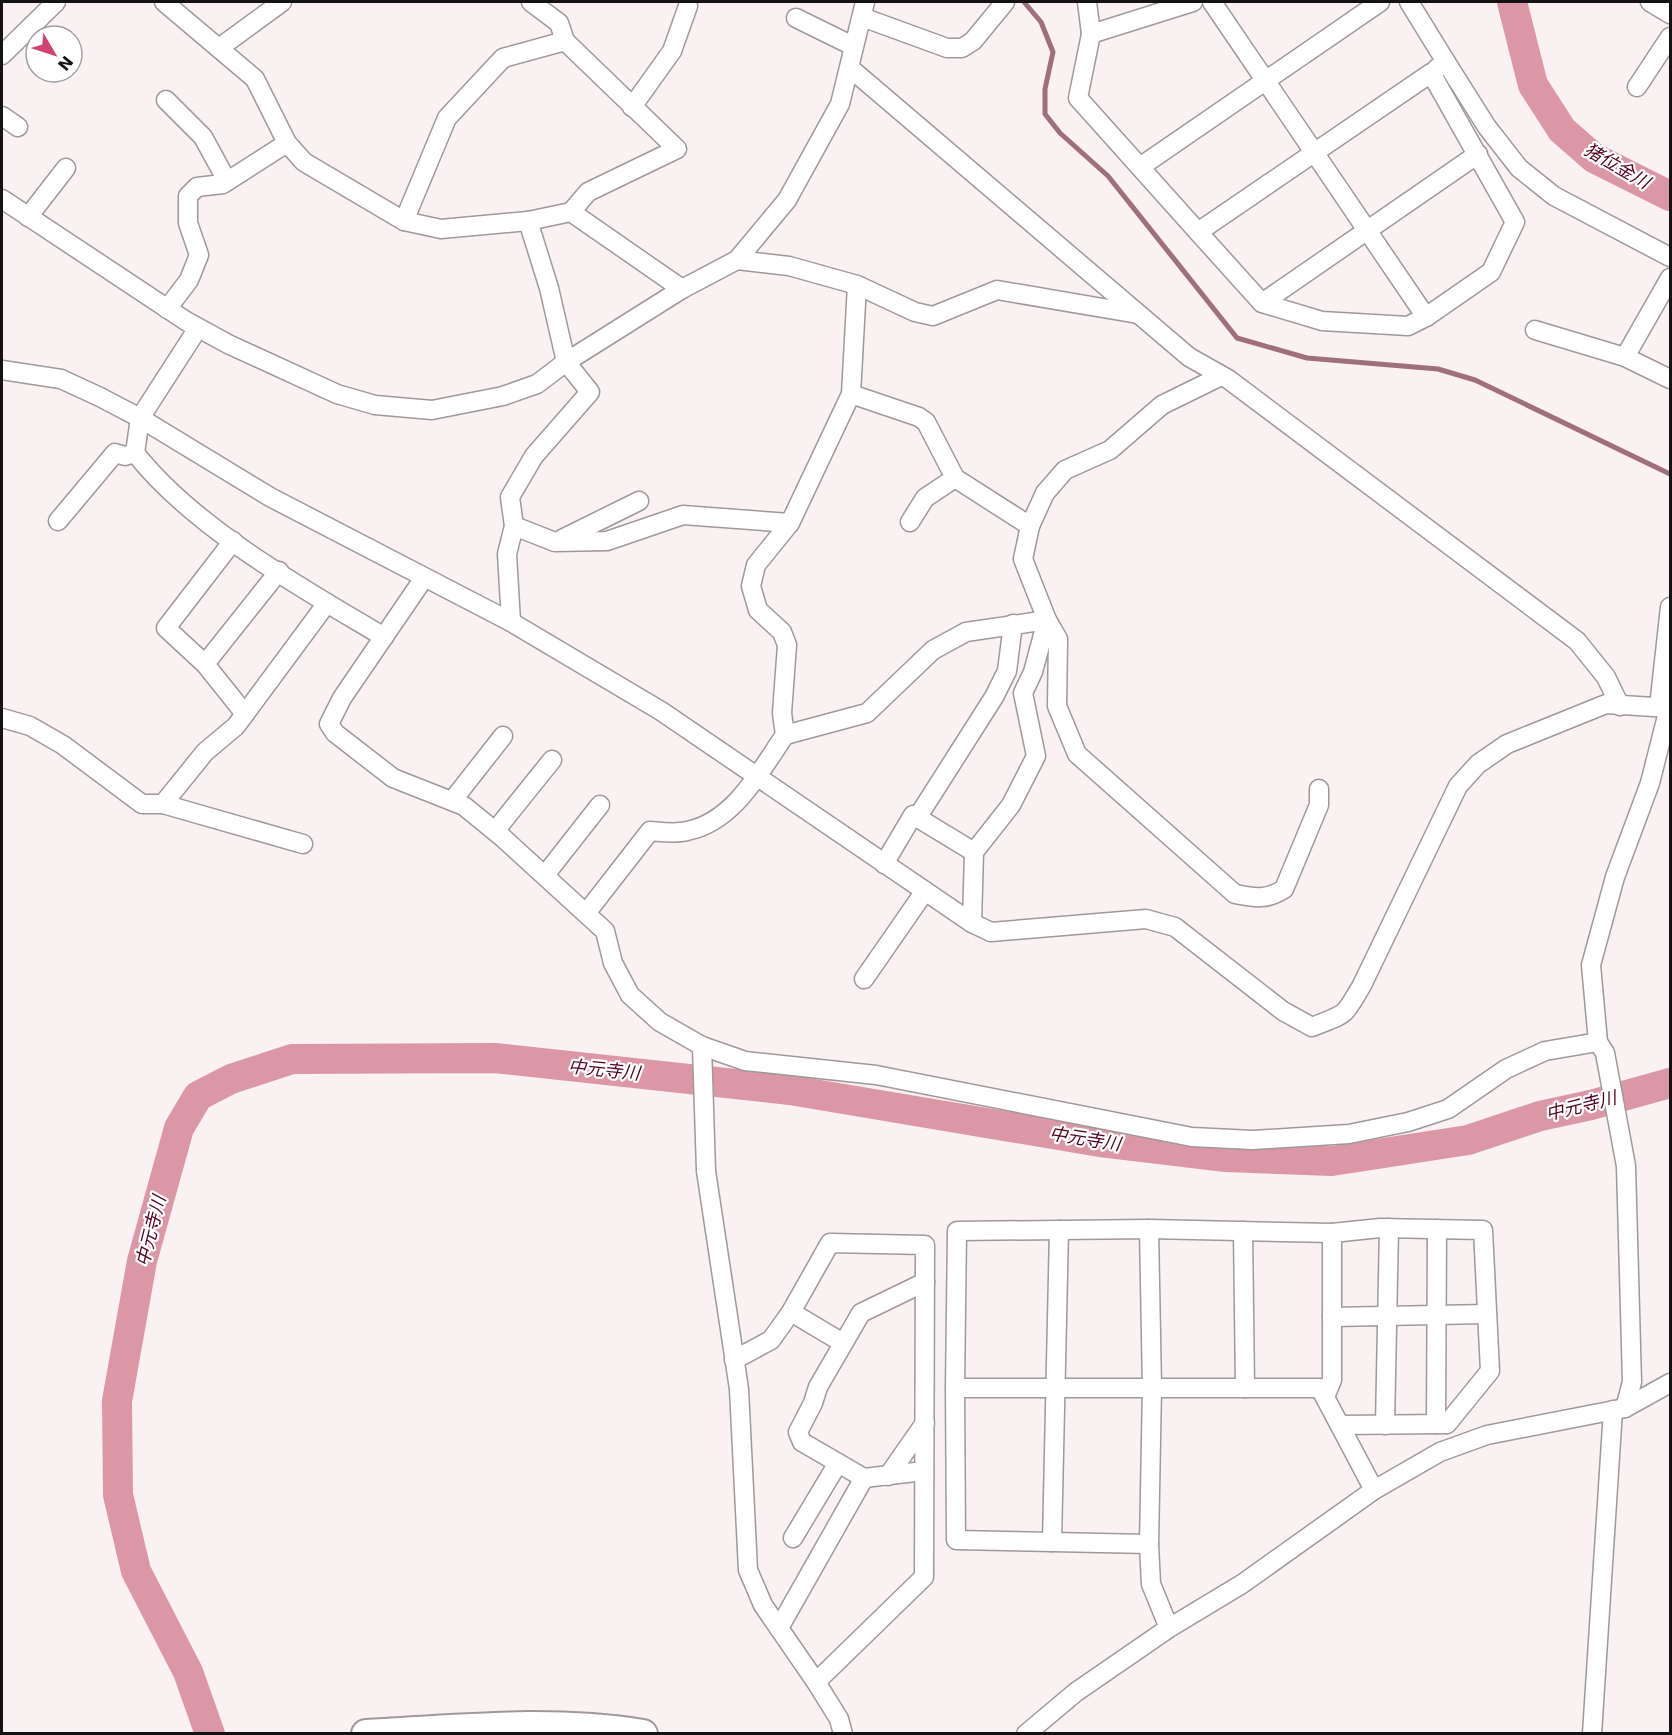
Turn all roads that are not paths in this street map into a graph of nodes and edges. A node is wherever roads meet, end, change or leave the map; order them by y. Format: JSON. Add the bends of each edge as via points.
{"nodes":[{"id":1,"x":56,"y":2,"type":"edge"},
{"id":2,"x":164,"y":2,"type":"edge"},
{"id":3,"x":282,"y":2,"type":"edge"},
{"id":4,"x":531,"y":2,"type":"edge"},
{"id":5,"x":1005,"y":2,"type":"edge"},
{"id":6,"x":1087,"y":2,"type":"edge"},
{"id":7,"x":1193,"y":2,"type":"edge"},
{"id":8,"x":1212,"y":2,"type":"edge"},
{"id":9,"x":1380,"y":2,"type":"edge"},
{"id":10,"x":1409,"y":2,"type":"edge"},
{"id":11,"x":1650,"y":2,"type":"edge"},
{"id":12,"x":688,"y":6,"type":"dead end"},
{"id":13,"x":864,"y":9,"type":"edge"},
{"id":14,"x":1671,"y":14,"type":"edge"},
{"id":15,"x":796,"y":18,"type":"dead end"},
{"id":16,"x":1091,"y":34,"type":"junction"},
{"id":17,"x":1671,"y":37,"type":"edge"},
{"id":18,"x":565,"y":41,"type":"junction"},
{"id":19,"x":853,"y":46,"type":"junction"},
{"id":20,"x":219,"y":48,"type":"junction"},
{"id":21,"x":2,"y":55,"type":"edge"},
{"id":22,"x":1446,"y":62,"type":"junction"},
{"id":23,"x":850,"y":68,"type":"junction"},
{"id":24,"x":1431,"y":73,"type":"junction"},
{"id":25,"x":1265,"y":80,"type":"junction"},
{"id":26,"x":1637,"y":87,"type":"dead end"},
{"id":27,"x":166,"y":100,"type":"dead end"},
{"id":28,"x":632,"y":107,"type":"junction"},
{"id":29,"x":2,"y":116,"type":"edge"},
{"id":30,"x":18,"y":127,"type":"dead end"},
{"id":31,"x":287,"y":143,"type":"junction"},
{"id":32,"x":1314,"y":152,"type":"junction"},
{"id":33,"x":1478,"y":154,"type":"junction"},
{"id":34,"x":1140,"y":167,"type":"junction"},
{"id":35,"x":66,"y":168,"type":"dead end"},
{"id":36,"x":227,"y":182,"type":"junction"},
{"id":37,"x":2,"y":199,"type":"edge"},
{"id":38,"x":571,"y":212,"type":"junction"},
{"id":39,"x":28,"y":217,"type":"junction"},
{"id":40,"x":404,"y":221,"type":"junction"},
{"id":41,"x":528,"y":221,"type":"junction"},
{"id":42,"x":1369,"y":231,"type":"junction"},
{"id":43,"x":1198,"y":232,"type":"junction"},
{"id":44,"x":1671,"y":257,"type":"edge"},
{"id":45,"x":737,"y":260,"type":"junction"},
{"id":46,"x":1671,"y":278,"type":"edge"},
{"id":47,"x":858,"y":285,"type":"junction"},
{"id":48,"x":682,"y":289,"type":"junction"},
{"id":49,"x":1262,"y":303,"type":"junction"},
{"id":50,"x":167,"y":309,"type":"junction"},
{"id":51,"x":1141,"y":315,"type":"junction"},
{"id":52,"x":1426,"y":317,"type":"junction"},
{"id":53,"x":198,"y":328,"type":"junction"},
{"id":54,"x":1535,"y":330,"type":"dead end"},
{"id":55,"x":1625,"y":357,"type":"junction"},
{"id":56,"x":566,"y":362,"type":"junction"},
{"id":57,"x":2,"y":370,"type":"edge"},
{"id":58,"x":1221,"y":376,"type":"junction"},
{"id":59,"x":1671,"y":380,"type":"edge"},
{"id":60,"x":851,"y":394,"type":"junction"},
{"id":61,"x":140,"y":418,"type":"junction"},
{"id":62,"x":135,"y":453,"type":"junction"},
{"id":63,"x":955,"y":478,"type":"junction"},
{"id":64,"x":639,"y":501,"type":"dead end"},
{"id":65,"x":58,"y":521,"type":"dead end"},
{"id":66,"x":910,"y":522,"type":"dead end"},
{"id":67,"x":790,"y":523,"type":"junction"},
{"id":68,"x":514,"y":526,"type":"junction"},
{"id":69,"x":1030,"y":526,"type":"junction"},
{"id":70,"x":233,"y":541,"type":"junction"},
{"id":71,"x":555,"y":542,"type":"junction"},
{"id":72,"x":279,"y":571,"type":"junction"},
{"id":73,"x":424,"y":578,"type":"junction"},
{"id":74,"x":327,"y":603,"type":"junction"},
{"id":75,"x":1671,"y":607,"type":"edge"},
{"id":76,"x":1047,"y":620,"type":"junction"},
{"id":77,"x":511,"y":622,"type":"junction"},
{"id":78,"x":1014,"y":624,"type":"junction"},
{"id":79,"x":384,"y":637,"type":"junction"},
{"id":80,"x":205,"y":664,"type":"junction"},
{"id":81,"x":1620,"y":706,"type":"junction"},
{"id":82,"x":1666,"y":708,"type":"edge"},
{"id":83,"x":245,"y":714,"type":"junction"},
{"id":84,"x":2,"y":718,"type":"edge"},
{"id":85,"x":785,"y":735,"type":"junction"},
{"id":86,"x":503,"y":736,"type":"dead end"},
{"id":87,"x":552,"y":760,"type":"dead end"},
{"id":88,"x":756,"y":777,"type":"junction"},
{"id":89,"x":1319,"y":789,"type":"dead end"},
{"id":90,"x":452,"y":801,"type":"junction"},
{"id":91,"x":163,"y":804,"type":"junction"},
{"id":92,"x":600,"y":806,"type":"dead end"},
{"id":93,"x":917,"y":818,"type":"junction"},
{"id":94,"x":495,"y":831,"type":"junction"},
{"id":95,"x":303,"y":843,"type":"dead end"},
{"id":96,"x":974,"y":852,"type":"junction"},
{"id":97,"x":884,"y":864,"type":"junction"},
{"id":98,"x":545,"y":875,"type":"junction"},
{"id":99,"x":925,"y":891,"type":"junction"},
{"id":100,"x":586,"y":912,"type":"junction"},
{"id":101,"x":972,"y":923,"type":"junction"},
{"id":102,"x":864,"y":979,"type":"dead end"},
{"id":103,"x":1602,"y":1048,"type":"junction"},
{"id":104,"x":702,"y":1054,"type":"junction"},
{"id":105,"x":1389,"y":1228,"type":"junction"},
{"id":106,"x":1149,"y":1229,"type":"junction"},
{"id":107,"x":1437,"y":1229,"type":"junction"},
{"id":108,"x":1059,"y":1230,"type":"junction"},
{"id":109,"x":1243,"y":1231,"type":"junction"},
{"id":110,"x":1332,"y":1233,"type":"junction"},
{"id":111,"x":957,"y":1274,"type":"junction"},
{"id":112,"x":925,"y":1278,"type":"junction"},
{"id":113,"x":790,"y":1312,"type":"junction"},
{"id":114,"x":1487,"y":1314,"type":"junction"},
{"id":115,"x":1436,"y":1315,"type":"junction"},
{"id":116,"x":1387,"y":1316,"type":"junction"},
{"id":117,"x":1332,"y":1317,"type":"junction"},
{"id":118,"x":843,"y":1343,"type":"junction"},
{"id":119,"x":734,"y":1360,"type":"junction"},
{"id":120,"x":1671,"y":1383,"type":"edge"},
{"id":121,"x":955,"y":1388,"type":"junction"},
{"id":122,"x":1056,"y":1388,"type":"junction"},
{"id":123,"x":1152,"y":1388,"type":"junction"},
{"id":124,"x":1245,"y":1388,"type":"junction"},
{"id":125,"x":1325,"y":1396,"type":"junction"},
{"id":126,"x":1619,"y":1409,"type":"junction"},
{"id":127,"x":925,"y":1423,"type":"junction"},
{"id":128,"x":1441,"y":1424,"type":"junction"},
{"id":129,"x":1340,"y":1425,"type":"junction"},
{"id":130,"x":1385,"y":1425,"type":"junction"},
{"id":131,"x":1462,"y":1444,"type":"junction"},
{"id":132,"x":838,"y":1463,"type":"junction"},
{"id":133,"x":924,"y":1474,"type":"junction"},
{"id":134,"x":956,"y":1474,"type":"junction"},
{"id":135,"x":888,"y":1476,"type":"junction"},
{"id":136,"x":864,"y":1478,"type":"junction"},
{"id":137,"x":1374,"y":1490,"type":"junction"},
{"id":138,"x":793,"y":1539,"type":"dead end"},
{"id":139,"x":1052,"y":1542,"type":"junction"},
{"id":140,"x":1149,"y":1544,"type":"junction"},
{"id":141,"x":779,"y":1628,"type":"junction"},
{"id":142,"x":1169,"y":1628,"type":"junction"},
{"id":143,"x":816,"y":1682,"type":"junction"},
{"id":144,"x":366,"y":1734,"type":"edge"},
{"id":145,"x":643,"y":1734,"type":"edge"},
{"id":146,"x":843,"y":1734,"type":"edge"},
{"id":147,"x":1026,"y":1734,"type":"edge"},
{"id":148,"x":1592,"y":1734,"type":"edge"}],
"edges":[{"from":1,"to":21,"type":"street"},
{"from":2,"to":20,"type":"street"},
{"from":3,"to":20,"type":"street"},
{"from":4,"to":18,"type":"street","via":[[559,23]]},
{"from":5,"to":13,"type":"street","via":[[973,41],[962,48],[947,48]]},
{"from":6,"to":16,"type":"street"},
{"from":7,"to":16,"type":"street"},
{"from":8,"to":25,"type":"street"},
{"from":9,"to":25,"type":"street"},
{"from":10,"to":22,"type":"street"},
{"from":11,"to":14,"type":"street"},
{"from":12,"to":28,"type":"street","via":[[672,51]]},
{"from":13,"to":19,"type":"street"},
{"from":15,"to":19,"type":"street"},
{"from":16,"to":34,"type":"street","via":[[1078,98]]},
{"from":17,"to":26,"type":"street"},
{"from":18,"to":28,"type":"street"},
{"from":18,"to":40,"type":"street","via":[[503,58],[447,118]]},
{"from":19,"to":23,"type":"street"},
{"from":20,"to":31,"type":"street","via":[[255,80]]},
{"from":22,"to":24,"type":"street"},
{"from":22,"to":44,"type":"street","via":[[1518,168],[1554,196]]},
{"from":23,"to":45,"type":"street","via":[[840,104],[787,200]]},
{"from":23,"to":51,"type":"street"},
{"from":24,"to":32,"type":"street"},
{"from":24,"to":33,"type":"street"},
{"from":25,"to":32,"type":"street"},
{"from":25,"to":34,"type":"street"},
{"from":27,"to":36,"type":"street","via":[[203,137]]},
{"from":28,"to":38,"type":"street","via":[[677,149],[588,192]]},
{"from":29,"to":30,"type":"street"},
{"from":31,"to":36,"type":"street"},
{"from":31,"to":40,"type":"street","via":[[304,162]]},
{"from":32,"to":42,"type":"street"},
{"from":32,"to":43,"type":"street"},
{"from":33,"to":42,"type":"street"},
{"from":33,"to":52,"type":"street","via":[[1515,222],[1491,272]]},
{"from":34,"to":43,"type":"street"},
{"from":35,"to":39,"type":"street"},
{"from":36,"to":50,"type":"street","via":[[197,187],[189,196],[188,223],[199,255],[189,280]]},
{"from":37,"to":39,"type":"street"},
{"from":38,"to":41,"type":"street"},
{"from":38,"to":48,"type":"street"},
{"from":39,"to":50,"type":"street"},
{"from":40,"to":41,"type":"street","via":[[441,229]]},
{"from":41,"to":56,"type":"street"},
{"from":42,"to":49,"type":"street"},
{"from":42,"to":52,"type":"street"},
{"from":43,"to":49,"type":"street"},
{"from":45,"to":47,"type":"street","via":[[789,266]]},
{"from":45,"to":48,"type":"street"},
{"from":46,"to":55,"type":"street"},
{"from":47,"to":51,"type":"street","via":[[915,312],[933,316],[997,290]]},
{"from":47,"to":60,"type":"street"},
{"from":48,"to":56,"type":"street"},
{"from":49,"to":52,"type":"street","via":[[1322,321],[1408,326]]},
{"from":50,"to":53,"type":"street"},
{"from":51,"to":58,"type":"street","via":[[1189,357]]},
{"from":53,"to":56,"type":"street","via":[[336,394],[405,409],[432,410],[503,396],[537,384]]},
{"from":53,"to":61,"type":"street"},
{"from":54,"to":55,"type":"street"},
{"from":55,"to":59,"type":"street"},
{"from":56,"to":68,"type":"street","via":[[590,392],[534,456],[517,482],[510,497]]},
{"from":57,"to":61,"type":"street","via":[[61,379]]},
{"from":58,"to":69,"type":"street","via":[[1162,405],[1110,450],[1065,470],[1045,493]]},
{"from":58,"to":81,"type":"street","via":[[1577,641],[1606,677]]},
{"from":60,"to":63,"type":"street","via":[[926,422]]},
{"from":60,"to":67,"type":"street"},
{"from":61,"to":62,"type":"street"},
{"from":61,"to":73,"type":"street","via":[[270,497]]},
{"from":62,"to":65,"type":"street","via":[[115,453]]},
{"from":62,"to":70,"type":"street","via":[[156,480]]},
{"from":63,"to":66,"type":"street","via":[[925,498]]},
{"from":63,"to":69,"type":"street"},
{"from":64,"to":71,"type":"street"},
{"from":67,"to":71,"type":"street","via":[[683,515],[607,541]]},
{"from":67,"to":85,"type":"street","via":[[756,565],[751,586],[758,610],[782,632],[787,645],[782,713]]},
{"from":68,"to":71,"type":"street"},
{"from":68,"to":77,"type":"street","via":[[507,554]]},
{"from":69,"to":76,"type":"street","via":[[1023,559]]},
{"from":70,"to":72,"type":"street"},
{"from":70,"to":80,"type":"street","via":[[166,627]]},
{"from":72,"to":74,"type":"street"},
{"from":72,"to":80,"type":"street"},
{"from":73,"to":77,"type":"street"},
{"from":73,"to":79,"type":"street"},
{"from":74,"to":79,"type":"street"},
{"from":74,"to":83,"type":"street"},
{"from":75,"to":82,"type":"street"},
{"from":76,"to":78,"type":"street"},
{"from":76,"to":89,"type":"street","via":[[1058,639],[1057,706],[1077,754],[1235,894],[1260,899],[1284,889],[1319,805]]},
{"from":76,"to":96,"type":"street","via":[[1023,693],[1036,756],[1011,805]]},
{"from":77,"to":88,"type":"street","via":[[661,711]]},
{"from":78,"to":85,"type":"street","via":[[966,632],[933,650],[867,713]]},
{"from":78,"to":93,"type":"street","via":[[1007,671]]},
{"from":79,"to":90,"type":"street","via":[[329,724],[335,733],[393,778]]},
{"from":80,"to":83,"type":"street"},
{"from":81,"to":82,"type":"street"},
{"from":81,"to":101,"type":"street","via":[[1606,704],[1507,744],[1471,771],[1458,786],[1362,985],[1345,1014],[1337,1019],[1312,1027],[1283,1011],[1175,927],[1146,919],[1019,932],[990,932]]},
{"from":82,"to":103,"type":"street","via":[[1650,783],[1615,877],[1591,965]]},
{"from":83,"to":91,"type":"street","via":[[205,752]]},
{"from":84,"to":91,"type":"street","via":[[30,726],[63,745],[142,804]]},
{"from":85,"to":88,"type":"street"},
{"from":86,"to":90,"type":"street"},
{"from":87,"to":94,"type":"street"},
{"from":88,"to":97,"type":"street"},
{"from":88,"to":100,"type":"street","via":[[732,807],[706,825],[686,832],[650,831]]},
{"from":90,"to":94,"type":"street"},
{"from":91,"to":95,"type":"street"},
{"from":92,"to":98,"type":"street"},
{"from":93,"to":96,"type":"street"},
{"from":93,"to":97,"type":"street","via":[[913,815]]},
{"from":94,"to":98,"type":"street"},
{"from":96,"to":101,"type":"street"},
{"from":97,"to":99,"type":"street"},
{"from":98,"to":100,"type":"street"},
{"from":99,"to":101,"type":"street"},
{"from":99,"to":102,"type":"street"},
{"from":100,"to":104,"type":"street","via":[[604,931],[630,995]]},
{"from":103,"to":104,"type":"street","via":[[1545,1051],[1506,1069],[1448,1109],[1408,1122],[1349,1134],[1253,1140],[1192,1137],[876,1075]]},
{"from":103,"to":126,"type":"street","via":[[1626,1166],[1632,1382]]},
{"from":104,"to":119,"type":"street","via":[[706,1171]]},
{"from":105,"to":107,"type":"street"},
{"from":105,"to":110,"type":"street"},
{"from":105,"to":116,"type":"street"},
{"from":106,"to":108,"type":"street"},
{"from":106,"to":109,"type":"street"},
{"from":106,"to":123,"type":"street"},
{"from":107,"to":114,"type":"street","via":[[1483,1230]]},
{"from":107,"to":115,"type":"street"},
{"from":108,"to":111,"type":"street","via":[[957,1231]]},
{"from":108,"to":122,"type":"street"},
{"from":109,"to":110,"type":"street"},
{"from":109,"to":124,"type":"street"},
{"from":110,"to":117,"type":"street"},
{"from":111,"to":112,"type":"street"},
{"from":111,"to":121,"type":"street"},
{"from":112,"to":113,"type":"street","via":[[925,1245],[830,1243]]},
{"from":112,"to":118,"type":"street","via":[[861,1313]]},
{"from":112,"to":127,"type":"street"},
{"from":113,"to":118,"type":"street"},
{"from":113,"to":119,"type":"street","via":[[771,1340]]},
{"from":114,"to":115,"type":"street"},
{"from":114,"to":128,"type":"street","via":[[1490,1371]]},
{"from":115,"to":116,"type":"street"},
{"from":115,"to":128,"type":"street"},
{"from":116,"to":117,"type":"street"},
{"from":116,"to":130,"type":"street"},
{"from":117,"to":125,"type":"street","via":[[1332,1380]]},
{"from":118,"to":132,"type":"street","via":[[798,1432],[802,1442]]},
{"from":119,"to":141,"type":"street","via":[[739,1389],[748,1570],[763,1605]]},
{"from":120,"to":126,"type":"street"},
{"from":121,"to":122,"type":"street"},
{"from":121,"to":134,"type":"street"},
{"from":122,"to":123,"type":"street"},
{"from":122,"to":139,"type":"street"},
{"from":123,"to":124,"type":"street"},
{"from":123,"to":140,"type":"street"},
{"from":124,"to":125,"type":"street","via":[[1320,1388]]},
{"from":125,"to":129,"type":"street"},
{"from":126,"to":131,"type":"street","via":[[1527,1425]]},
{"from":126,"to":148,"type":"street"},
{"from":127,"to":133,"type":"street"},
{"from":127,"to":135,"type":"street"},
{"from":128,"to":130,"type":"street"},
{"from":128,"to":131,"type":"street"},
{"from":129,"to":130,"type":"street"},
{"from":129,"to":137,"type":"street"},
{"from":131,"to":137,"type":"street","via":[[1440,1452]]},
{"from":132,"to":136,"type":"street"},
{"from":132,"to":138,"type":"street"},
{"from":133,"to":134,"type":"street"},
{"from":133,"to":135,"type":"street"},
{"from":133,"to":143,"type":"street","via":[[924,1577]]},
{"from":134,"to":139,"type":"street","via":[[956,1540]]},
{"from":135,"to":136,"type":"street"},
{"from":136,"to":141,"type":"street"},
{"from":137,"to":142,"type":"street","via":[[1242,1584]]},
{"from":139,"to":140,"type":"street"},
{"from":140,"to":142,"type":"street","via":[[1151,1584]]},
{"from":141,"to":143,"type":"street"},
{"from":142,"to":147,"type":"street","via":[[1076,1692]]},
{"from":143,"to":146,"type":"street","via":[[839,1719]]},
{"from":144,"to":145,"type":"main road","via":[[526,1725],[605,1728]]}]}
